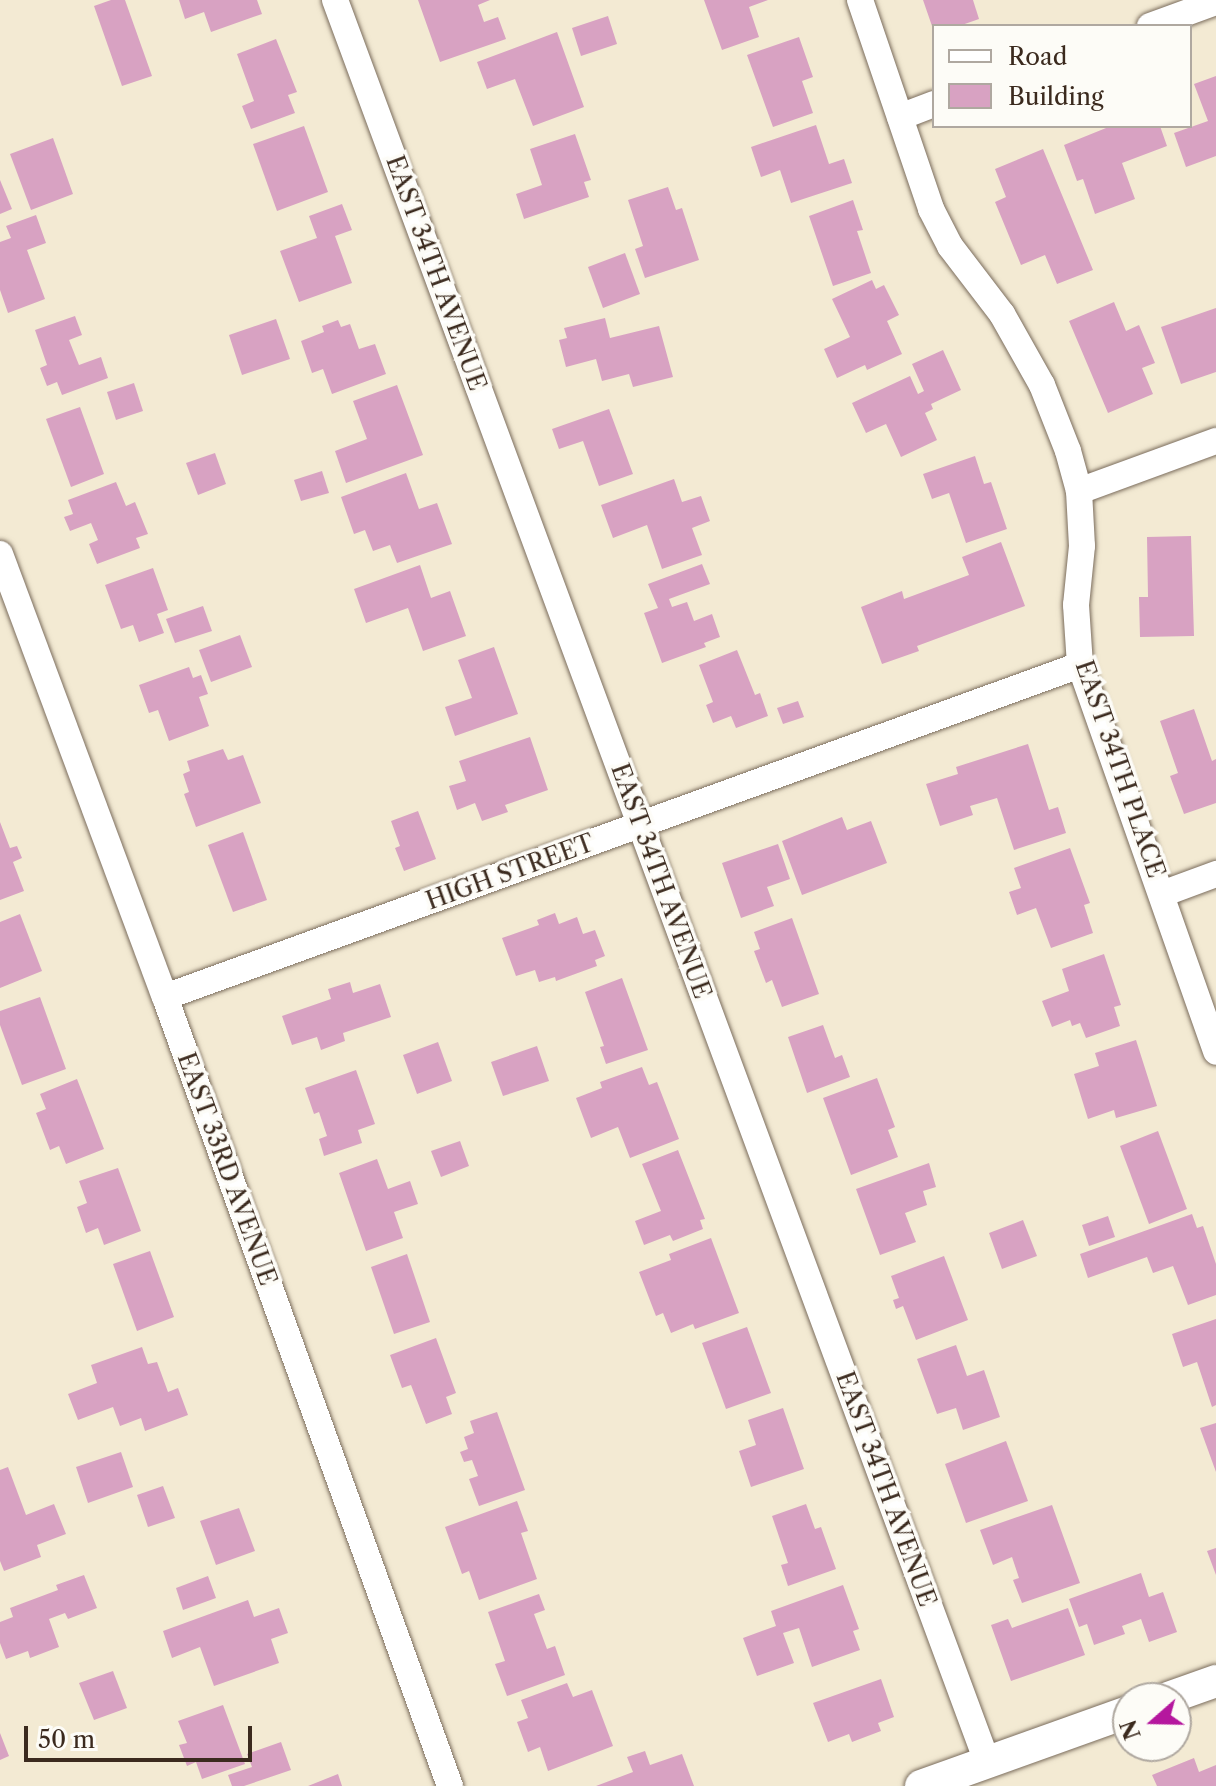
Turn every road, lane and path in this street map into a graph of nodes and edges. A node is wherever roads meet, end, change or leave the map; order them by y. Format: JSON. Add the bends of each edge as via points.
{"nodes":[{"id":1,"x":335,"y":0,"type":"edge"},
{"id":2,"x":860,"y":0,"type":"edge"},
{"id":3,"x":1216,"y":2,"type":"edge"},
{"id":4,"x":1156,"y":24,"type":"edge"},
{"id":5,"x":932,"y":105,"type":"edge"},
{"id":6,"x":900,"y":117,"type":"junction"},
{"id":7,"x":1216,"y":441,"type":"edge"},
{"id":8,"x":1079,"y":491,"type":"junction"},
{"id":9,"x":0,"y":554,"type":"edge"},
{"id":10,"x":1080,"y":665,"type":"junction"},
{"id":11,"x":640,"y":825,"type":"junction"},
{"id":12,"x":1216,"y":874,"type":"edge"},
{"id":13,"x":1162,"y":894,"type":"junction"},
{"id":14,"x":165,"y":997,"type":"junction"},
{"id":15,"x":1216,"y":1052,"type":"edge"},
{"id":16,"x":1216,"y":1681,"type":"edge"},
{"id":17,"x":1192,"y":1690,"type":"edge"},
{"id":18,"x":1112,"y":1718,"type":"edge"},
{"id":19,"x":987,"y":1762,"type":"junction"},
{"id":20,"x":450,"y":1786,"type":"edge"},
{"id":21,"x":921,"y":1786,"type":"edge"}],
"edges":[{"from":1,"to":11,"type":"street","name":"EAST 34TH AVENUE"},
{"from":2,"to":6,"type":"street","name":"EAST 34TH PLACE"},
{"from":3,"to":4,"type":"street"},
{"from":5,"to":6,"type":"street"},
{"from":6,"to":8,"type":"street","name":"EAST 34TH PLACE","via":[[931,209],[950,246],[1002,314],[1042,385]]},
{"from":7,"to":8,"type":"street"},
{"from":8,"to":10,"type":"street","name":"EAST 34TH PLACE"},
{"from":9,"to":14,"type":"street","name":"EAST 33RD AVENUE"},
{"from":10,"to":11,"type":"street","name":"HIGH STREET"},
{"from":10,"to":13,"type":"street","name":"EAST 34TH PLACE"},
{"from":11,"to":14,"type":"street","name":"HIGH STREET"},
{"from":11,"to":19,"type":"street","name":"EAST 34TH AVENUE"},
{"from":12,"to":13,"type":"street"},
{"from":13,"to":15,"type":"street","name":"EAST 34TH PLACE"},
{"from":14,"to":20,"type":"street","name":"EAST 33RD AVENUE"},
{"from":16,"to":17,"type":"street"},
{"from":18,"to":19,"type":"street"},
{"from":19,"to":21,"type":"street"}]}
